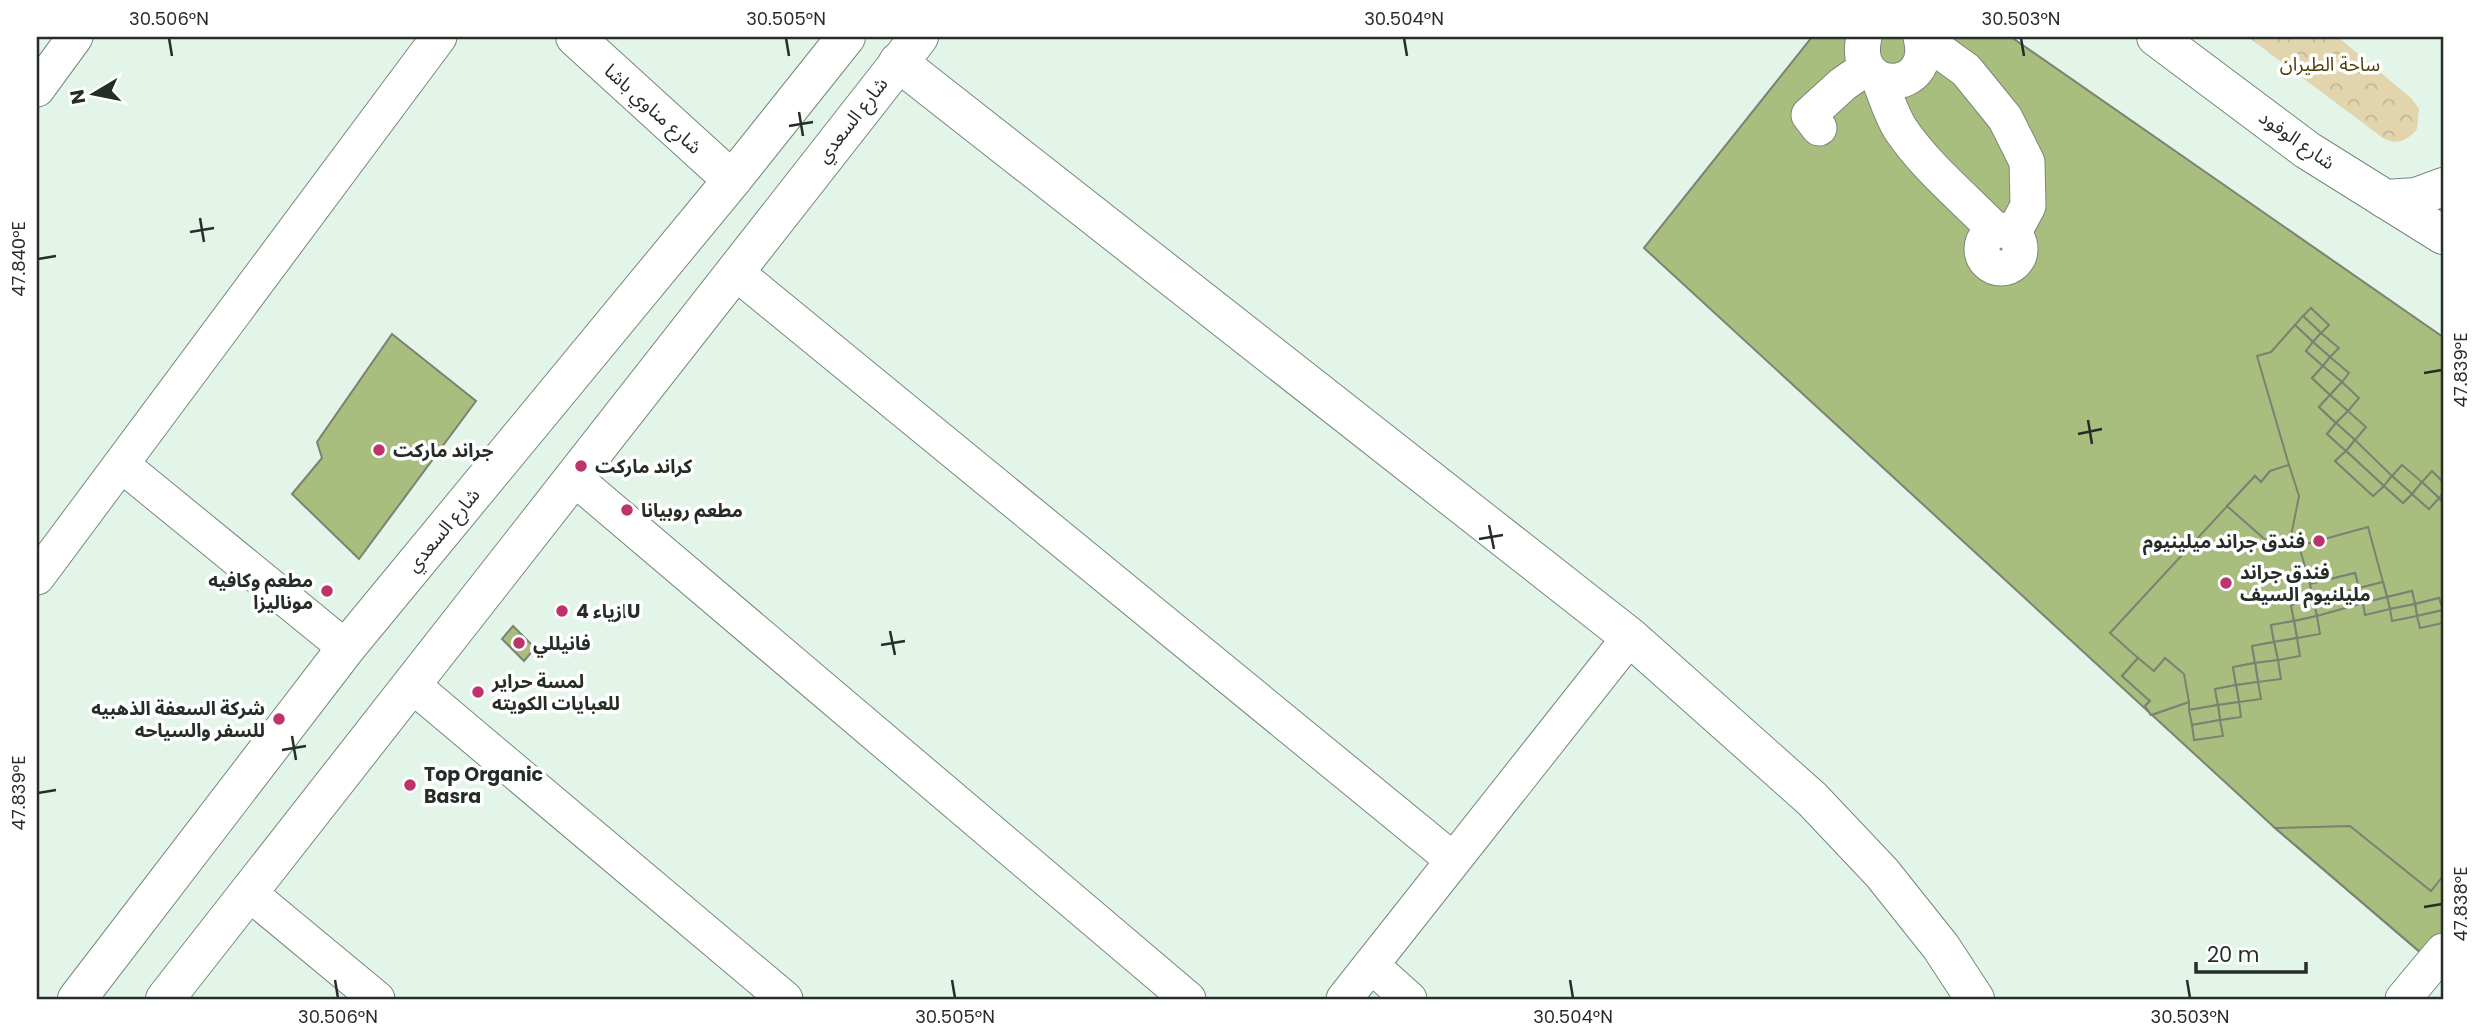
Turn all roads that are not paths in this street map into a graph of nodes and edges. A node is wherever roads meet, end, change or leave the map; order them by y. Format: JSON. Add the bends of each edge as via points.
{"nodes":[{"id":1,"x":439,"y":37,"type":"edge"},
{"id":2,"x":575,"y":37,"type":"edge"},
{"id":3,"x":846,"y":37,"type":"edge"},
{"id":4,"x":2156,"y":37,"type":"edge"},
{"id":5,"x":70,"y":39,"type":"edge"},
{"id":6,"x":1922,"y":43,"type":"edge"},
{"id":7,"x":908,"y":49,"type":"edge"},
{"id":8,"x":1870,"y":61,"type":"edge"},
{"id":9,"x":37,"y":89,"type":"edge"},
{"id":10,"x":1819,"y":128,"type":"dead end"},
{"id":11,"x":732,"y":180,"type":"junction"},
{"id":12,"x":2443,"y":187,"type":"edge"},
{"id":13,"x":2385,"y":199,"type":"junction"},
{"id":14,"x":2443,"y":235,"type":"edge"},
{"id":15,"x":734,"y":271,"type":"junction"},
{"id":16,"x":122,"y":465,"type":"junction"},
{"id":17,"x":573,"y":477,"type":"junction"},
{"id":18,"x":37,"y":577,"type":"edge"},
{"id":19,"x":1629,"y":637,"type":"junction"},
{"id":20,"x":346,"y":648,"type":"junction"},
{"id":21,"x":411,"y":684,"type":"junction"},
{"id":22,"x":1453,"y":860,"type":"junction"},
{"id":23,"x":249,"y":893,"type":"junction"},
{"id":24,"x":2443,"y":951,"type":"edge"},
{"id":25,"x":1371,"y":965,"type":"junction"},
{"id":26,"x":77,"y":999,"type":"edge"},
{"id":27,"x":165,"y":999,"type":"edge"},
{"id":28,"x":377,"y":999,"type":"edge"},
{"id":29,"x":785,"y":999,"type":"edge"},
{"id":30,"x":1188,"y":999,"type":"edge"},
{"id":31,"x":1344,"y":999,"type":"edge"},
{"id":32,"x":1409,"y":999,"type":"edge"},
{"id":33,"x":1975,"y":999,"type":"edge"},
{"id":34,"x":2403,"y":999,"type":"edge"}],
"edges":[{"from":1,"to":16,"type":"street"},
{"from":2,"to":11,"type":"main road","name":"شارع مناوي باشا"},
{"from":3,"to":11,"type":"main road","name":"شارع السعدي"},
{"from":4,"to":13,"type":"main road","name":"شارع الوفود","via":[[2307,150]]},
{"from":5,"to":9,"type":"street"},
{"from":6,"to":8,"type":"street","via":[[1921,65],[1910,77],[1895,82]]},
{"from":6,"to":8,"type":"street","via":[[1966,70],[2005,118],[2027,162],[2028,206],[2004,232],[1943,181],[1914,148],[1895,120]]},
{"from":7,"to":15,"type":"main road","name":"شارع السعدي"},
{"from":7,"to":19,"type":"main road"},
{"from":8,"to":10,"type":"street","via":[[1809,116]]},
{"from":11,"to":20,"type":"main road","name":"شارع السعدي"},
{"from":12,"to":13,"type":"main road","via":[[2416,197]]},
{"from":13,"to":14,"type":"main road","name":"شارع الوفود"},
{"from":15,"to":17,"type":"main road","name":"شارع السعدي"},
{"from":15,"to":22,"type":"street"},
{"from":16,"to":18,"type":"street"},
{"from":16,"to":20,"type":"street"},
{"from":17,"to":21,"type":"main road","name":"شارع السعدي"},
{"from":17,"to":30,"type":"street"},
{"from":19,"to":22,"type":"street"},
{"from":19,"to":33,"type":"main road","via":[[1812,799],[1882,873],[1941,947]]},
{"from":20,"to":26,"type":"main road","name":"شارع السعدي"},
{"from":21,"to":23,"type":"main road","name":"شارع السعدي"},
{"from":21,"to":29,"type":"street"},
{"from":22,"to":25,"type":"street"},
{"from":23,"to":27,"type":"main road","name":"شارع السعدي"},
{"from":23,"to":28,"type":"street"},
{"from":24,"to":34,"type":"street"},
{"from":25,"to":31,"type":"street"},
{"from":25,"to":32,"type":"street"}]}
